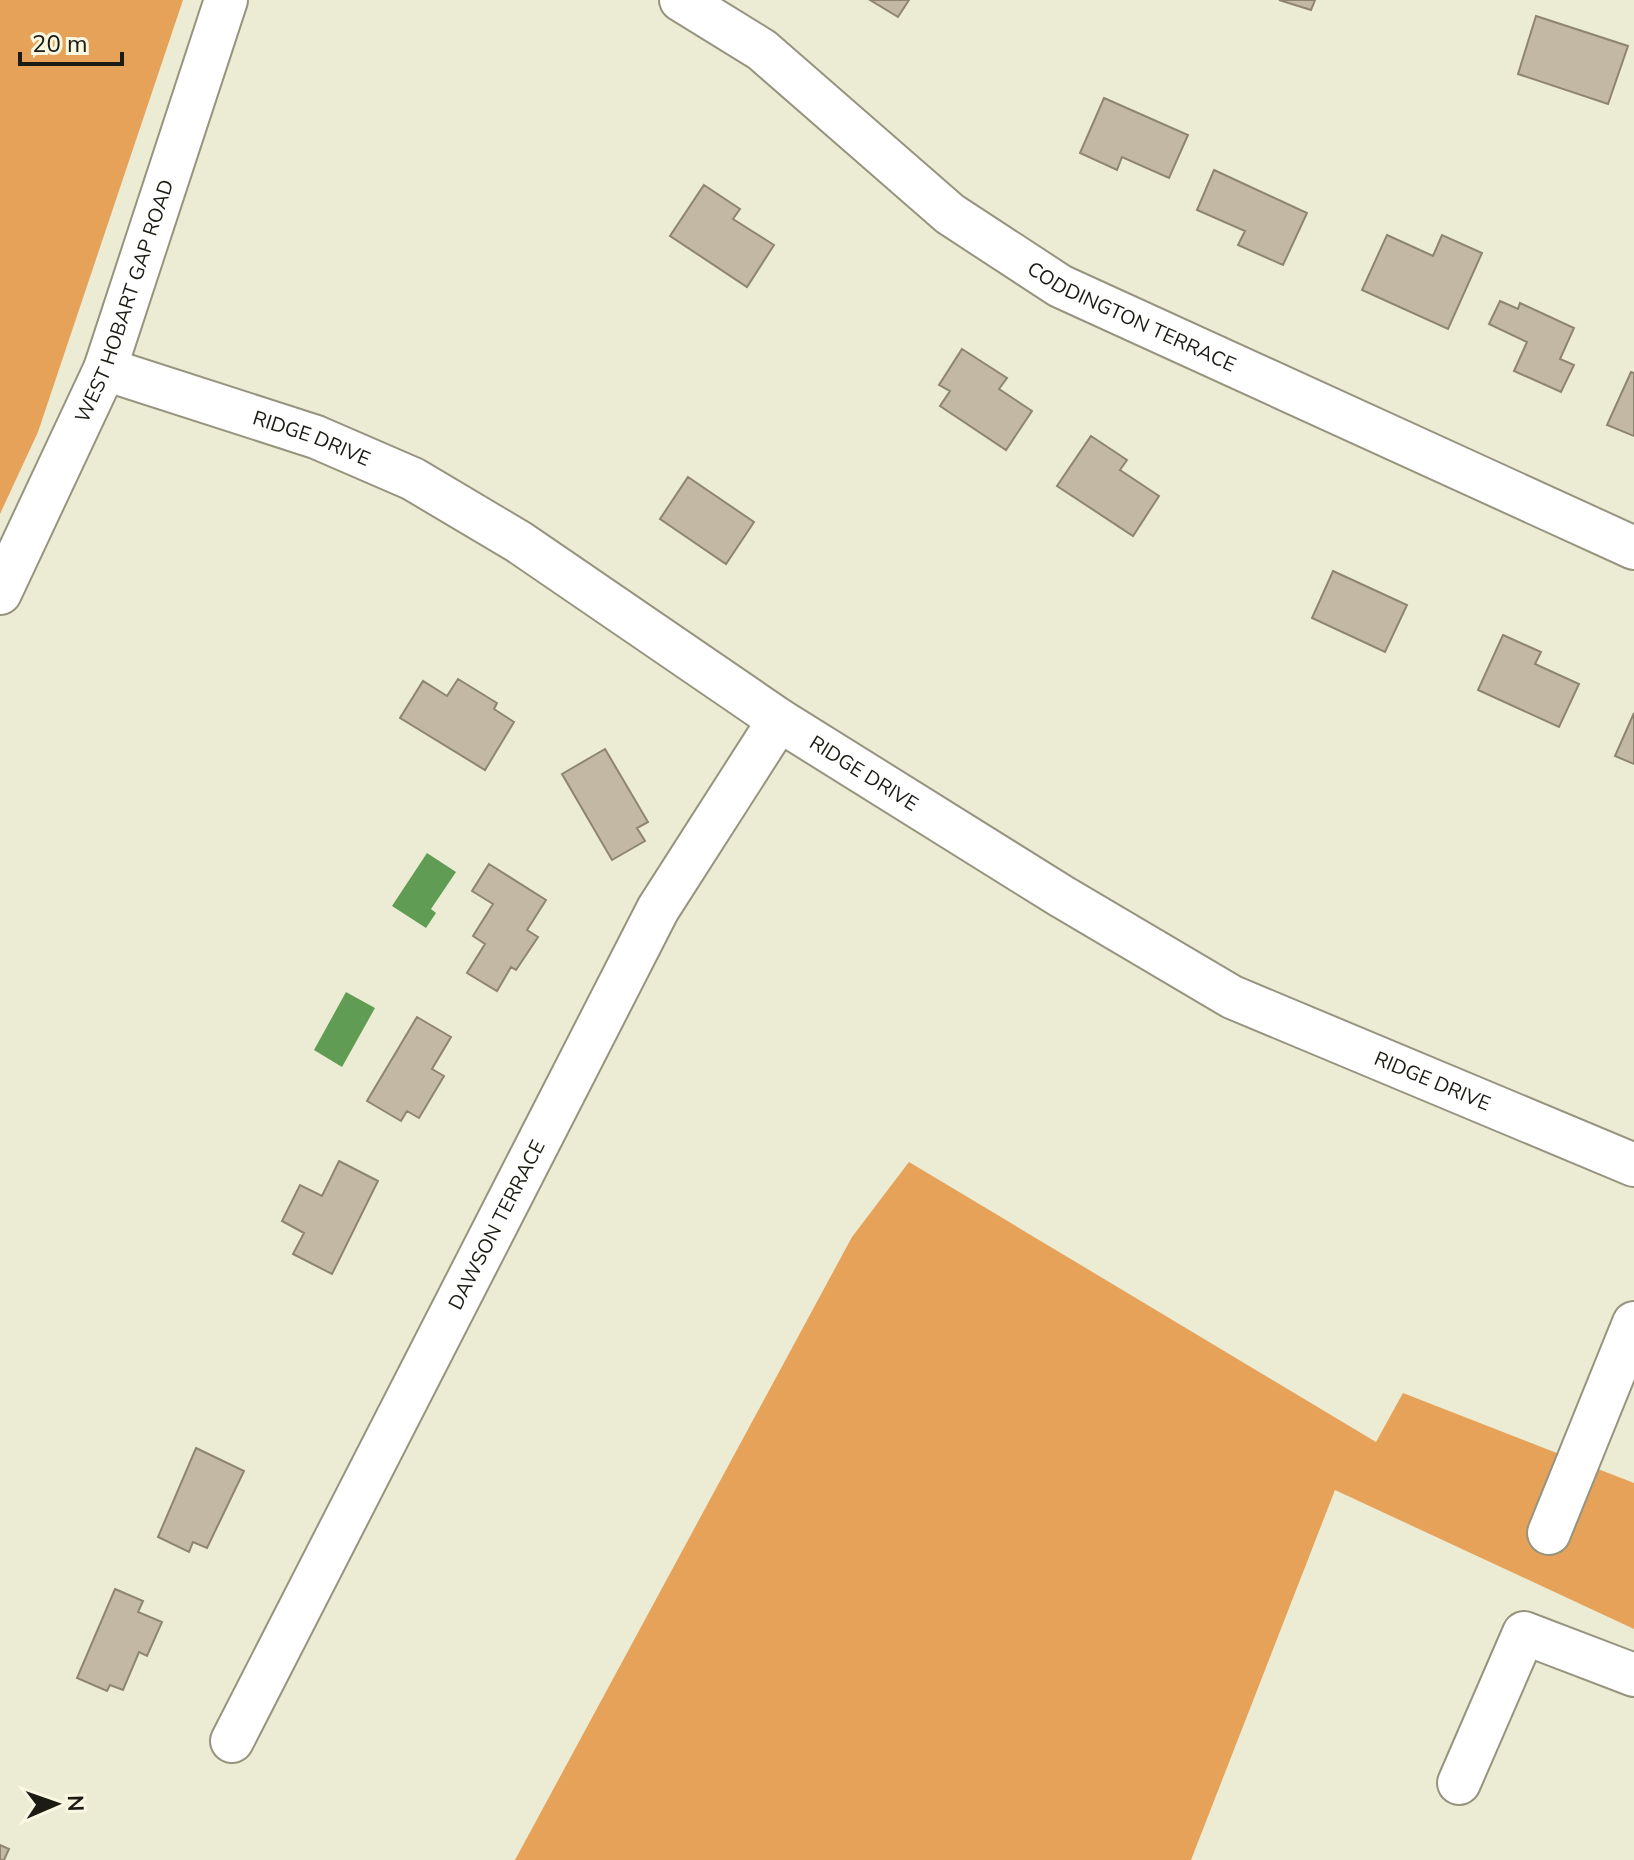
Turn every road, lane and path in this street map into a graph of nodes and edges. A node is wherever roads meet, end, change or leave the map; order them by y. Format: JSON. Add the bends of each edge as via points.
{"nodes":[{"id":1,"x":226,"y":0,"type":"edge"},
{"id":2,"x":681,"y":0,"type":"edge"},
{"id":3,"x":105,"y":369,"type":"junction"},
{"id":4,"x":1634,"y":548,"type":"edge"},
{"id":5,"x":0,"y":593,"type":"edge"},
{"id":6,"x":779,"y":720,"type":"junction"},
{"id":7,"x":1634,"y":1165,"type":"edge"},
{"id":8,"x":1634,"y":1323,"type":"edge"},
{"id":9,"x":1549,"y":1533,"type":"dead end"},
{"id":10,"x":1634,"y":1675,"type":"edge"},
{"id":11,"x":232,"y":1741,"type":"dead end"},
{"id":12,"x":1459,"y":1783,"type":"dead end"}],
"edges":[{"from":1,"to":3,"type":"street","name":"WEST HOBART GAP ROAD"},
{"from":2,"to":4,"type":"street","name":"CODDINGTON TERRACE","via":[[762,50],[950,214],[1060,286]]},
{"from":3,"to":5,"type":"street","name":"WEST HOBART GAP ROAD"},
{"from":3,"to":6,"type":"street","name":"RIDGE DRIVE","via":[[316,437],[413,479],[519,542]]},
{"from":6,"to":7,"type":"street","name":"RIDGE DRIVE","via":[[1232,997]]},
{"from":6,"to":11,"type":"street","name":"DAWSON TERRACE","via":[[658,909]]},
{"from":8,"to":9,"type":"street"},
{"from":10,"to":12,"type":"street","via":[[1524,1633]]}]}
